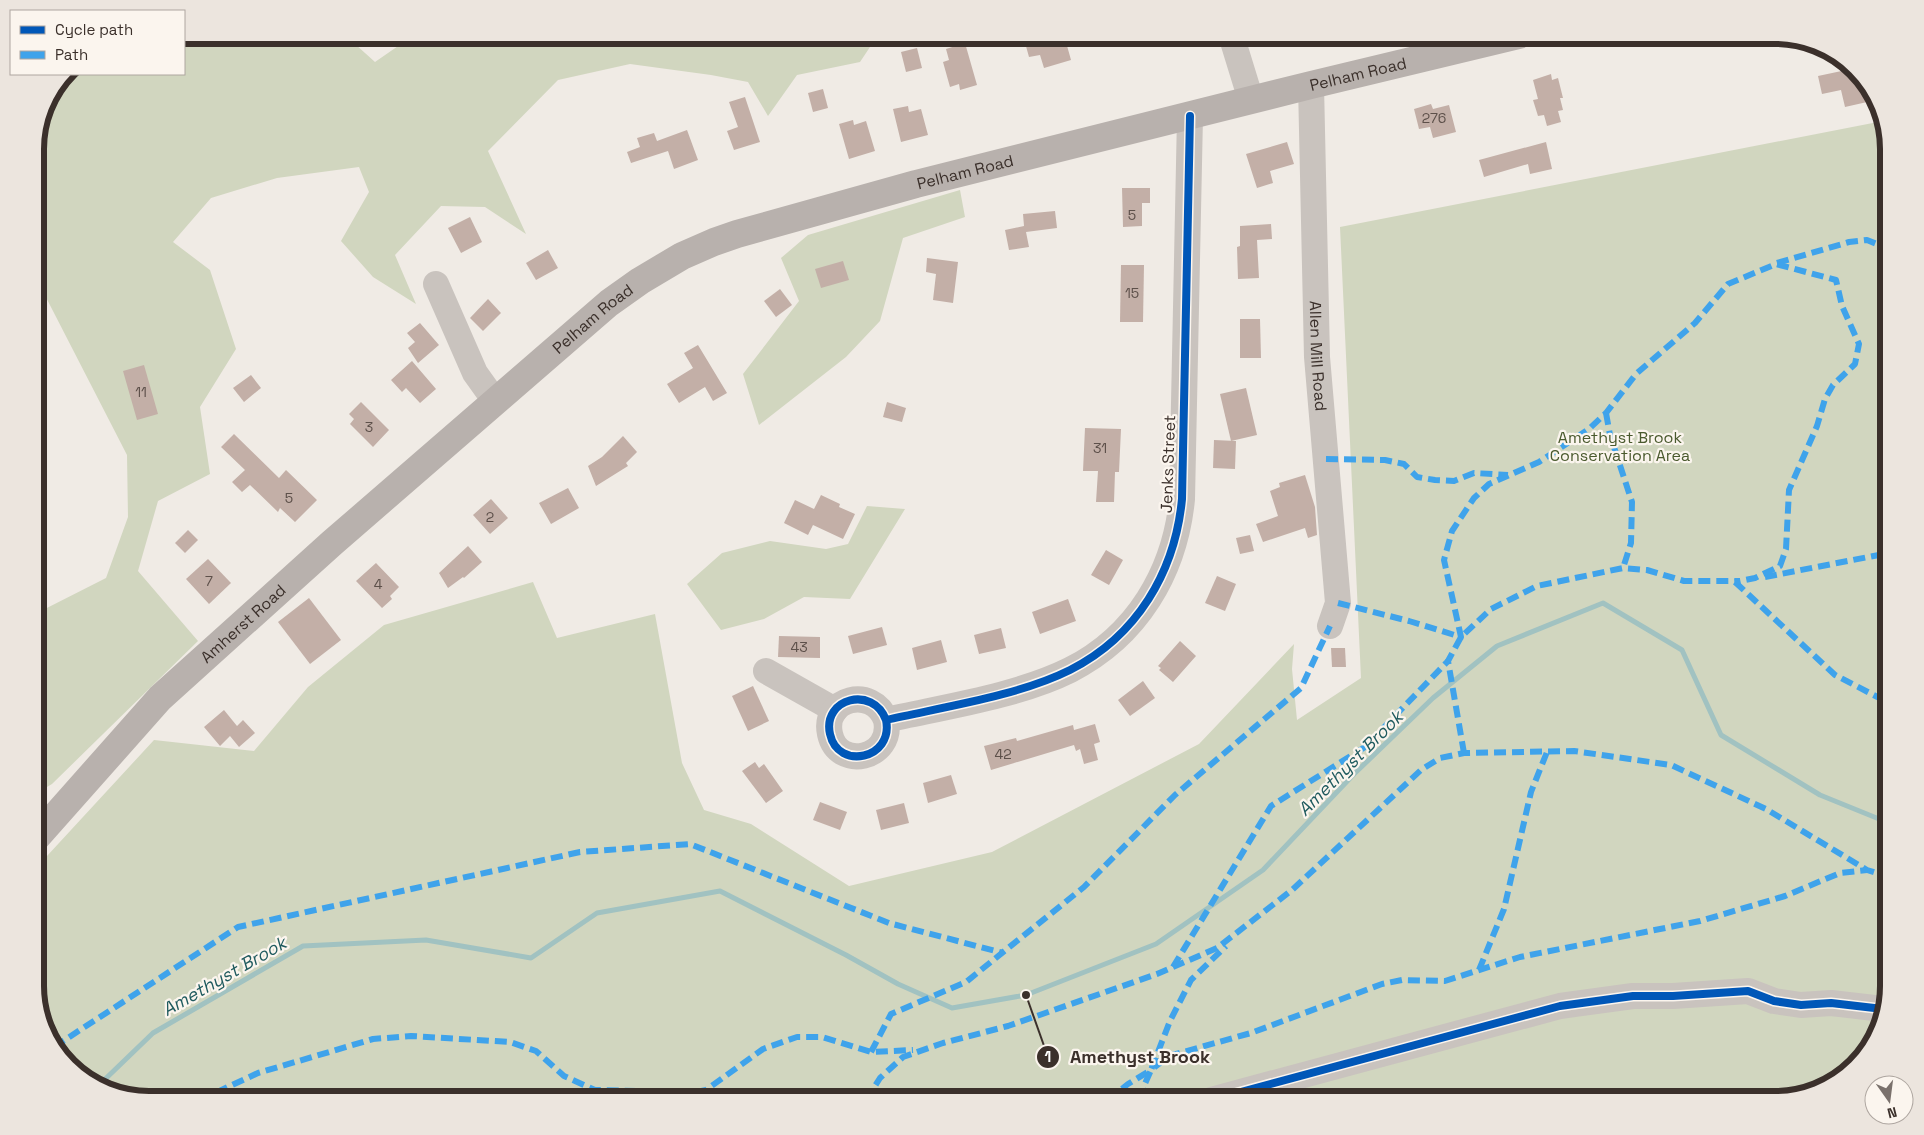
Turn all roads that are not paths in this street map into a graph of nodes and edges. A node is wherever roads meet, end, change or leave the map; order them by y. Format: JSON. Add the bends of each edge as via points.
{"nodes":[{"id":1,"x":1234,"y":44,"type":"edge"},
{"id":2,"x":1482,"y":44,"type":"edge"},
{"id":3,"x":1311,"y":85,"type":"junction"},
{"id":4,"x":1251,"y":100,"type":"junction"},
{"id":5,"x":1190,"y":116,"type":"junction"},
{"id":6,"x":436,"y":284,"type":"dead end"},
{"id":7,"x":495,"y":401,"type":"junction"},
{"id":8,"x":467,"y":426,"type":"joint"},
{"id":9,"x":1330,"y":626,"type":"dead end"},
{"id":10,"x":766,"y":671,"type":"dead end"},
{"id":11,"x":835,"y":710,"type":"junction"},
{"id":12,"x":886,"y":720,"type":"junction"},
{"id":13,"x":44,"y":829,"type":"edge"},
{"id":14,"x":1878,"y":1008,"type":"edge"},
{"id":15,"x":1244,"y":1091,"type":"edge"}],
"edges":[{"from":1,"to":4,"type":"street"},
{"from":2,"to":3,"type":"main road","name":"Pelham Road"},
{"from":3,"to":4,"type":"main road","name":"Pelham Road"},
{"from":3,"to":9,"type":"street","name":"Allen Mill Road","via":[[1317,358],[1338,603]]},
{"from":4,"to":5,"type":"main road","name":"Pelham Road"},
{"from":5,"to":7,"type":"main road","name":"Pelham Road","via":[[871,196],[714,242],[627,289]]},
{"from":5,"to":12,"type":"street","name":"Jenks Street","via":[[1182,499],[1177,534],[1160,579],[1144,607],[1125,630],[1100,652],[1070,670],[1009,692]]},
{"from":6,"to":7,"type":"street","via":[[474,373]]},
{"from":7,"to":8,"type":"main road","name":"Pelham Road"},
{"from":8,"to":13,"type":"main road","name":"Amherst Road","via":[[160,698]]},
{"from":10,"to":11,"type":"street"},
{"from":11,"to":12,"type":"street","via":[[849,700],[866,700],[881,709]]},
{"from":11,"to":12,"type":"street","via":[[830,720],[831,738],[841,750],[855,756],[870,754],[878,748],[886,735]]},
{"from":14,"to":15,"type":"street","via":[[1831,1003],[1801,1005],[1774,1001],[1748,991],[1633,996],[1560,1006]]}]}
